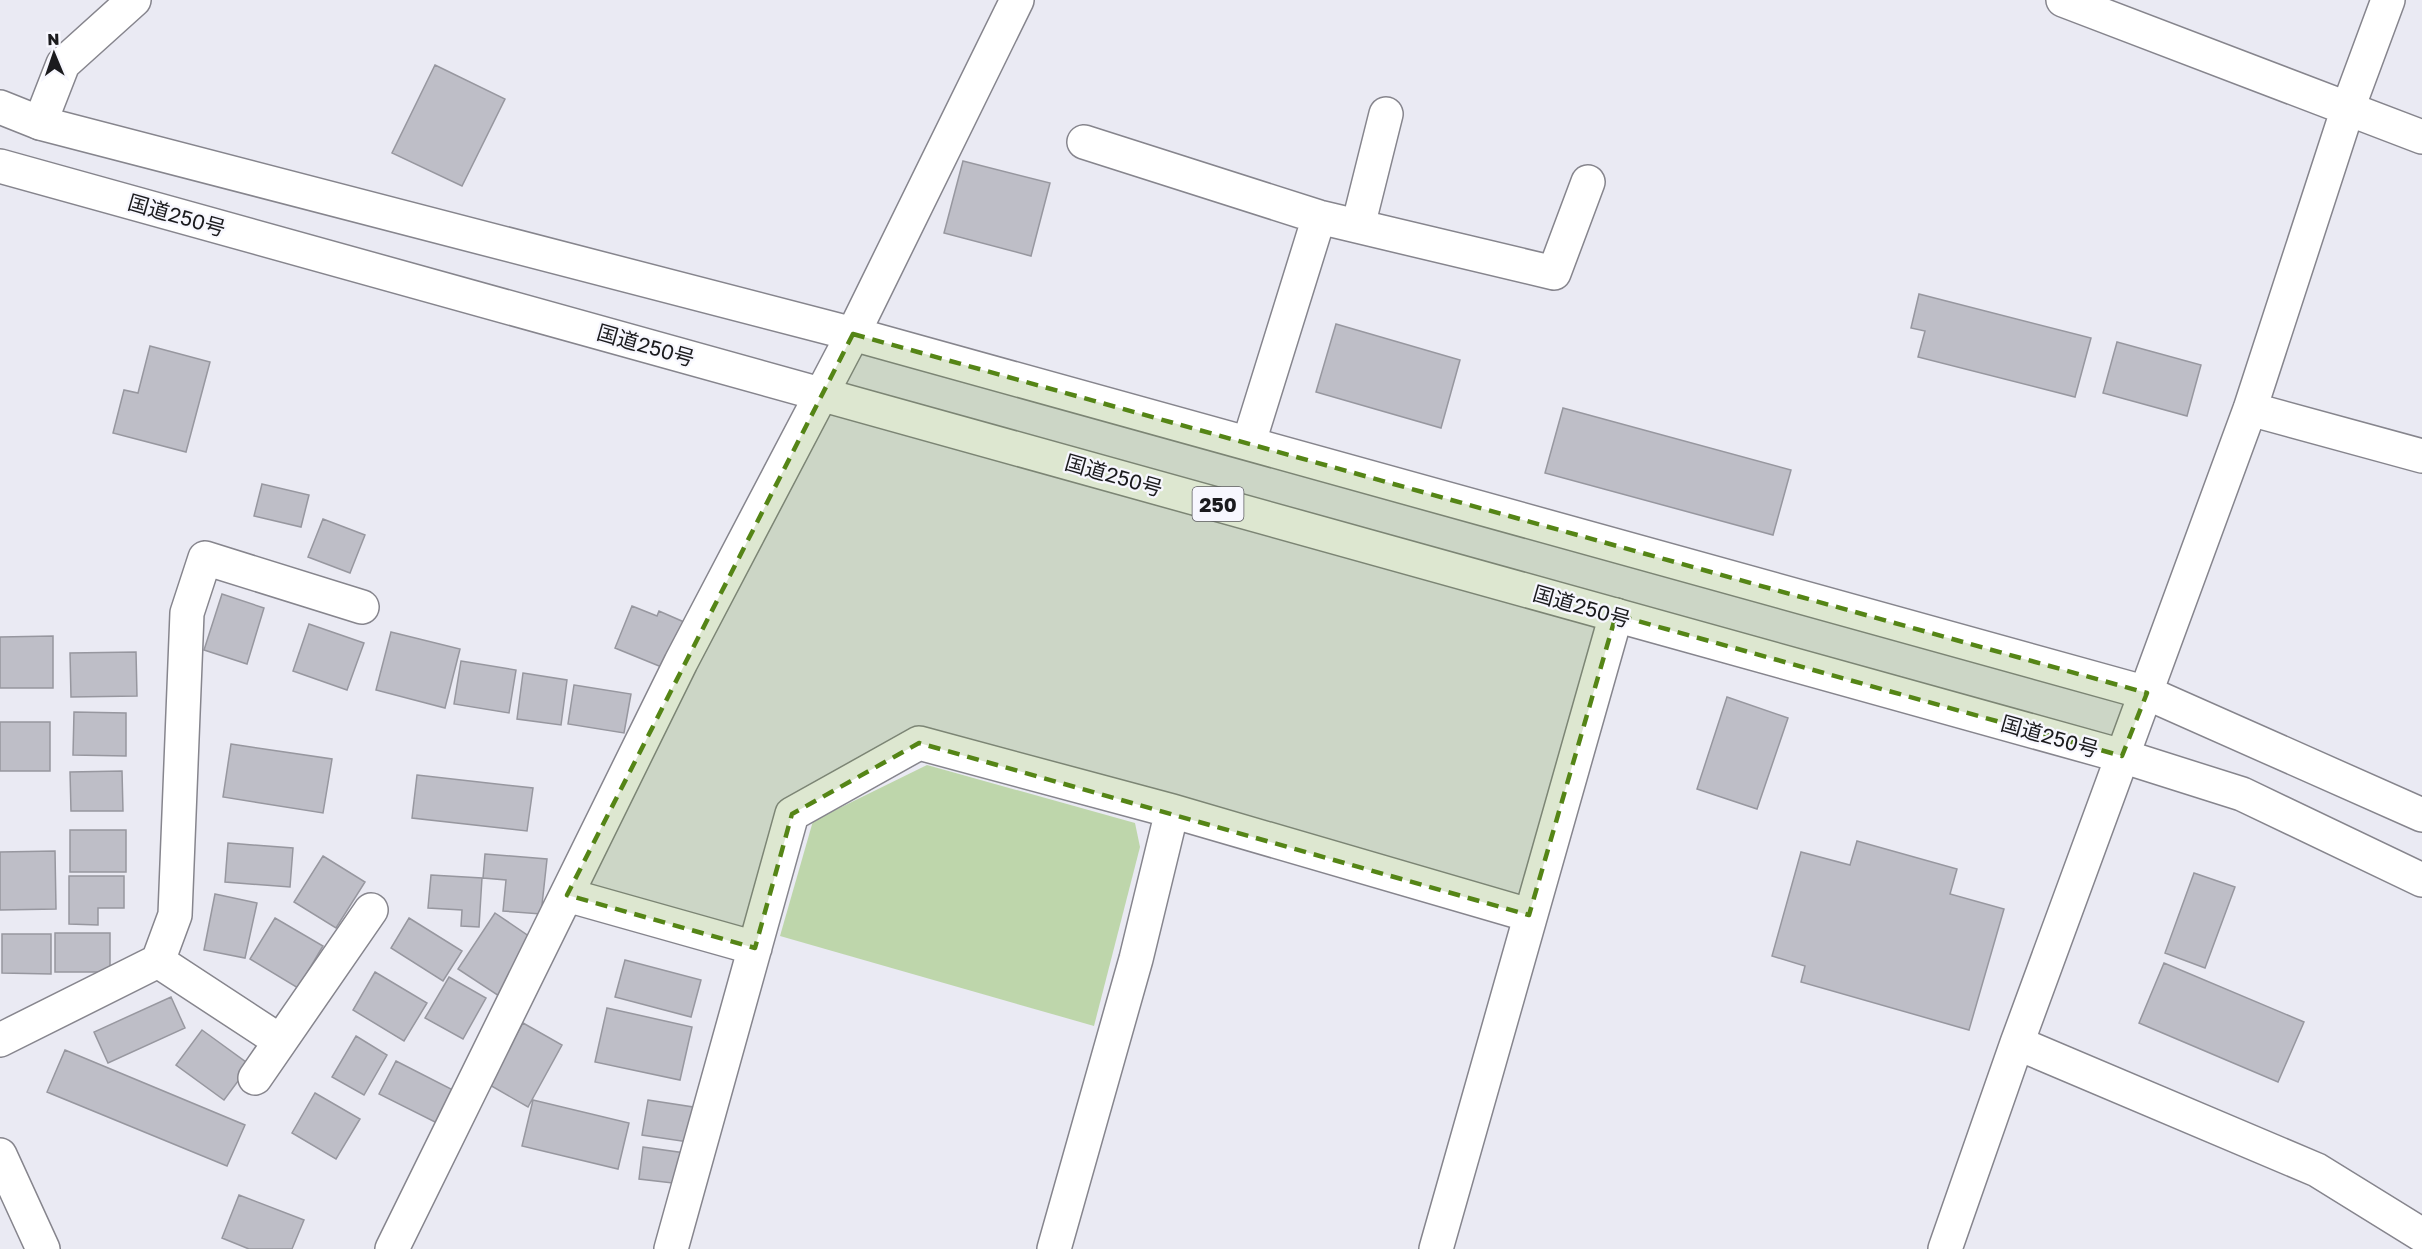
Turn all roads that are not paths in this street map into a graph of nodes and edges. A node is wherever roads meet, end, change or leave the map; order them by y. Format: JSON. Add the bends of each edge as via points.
{"nodes":[{"id":1,"x":134,"y":0,"type":"edge"},
{"id":2,"x":1017,"y":0,"type":"edge"},
{"id":3,"x":2063,"y":0,"type":"edge"},
{"id":4,"x":2388,"y":0,"type":"edge"},
{"id":5,"x":0,"y":106,"type":"edge"},
{"id":6,"x":2348,"y":108,"type":"junction"},
{"id":7,"x":1386,"y":114,"type":"dead end"},
{"id":8,"x":40,"y":123,"type":"junction"},
{"id":9,"x":2422,"y":137,"type":"edge"},
{"id":10,"x":1084,"y":142,"type":"dead end"},
{"id":11,"x":0,"y":166,"type":"edge"},
{"id":12,"x":1588,"y":182,"type":"dead end"},
{"id":13,"x":1319,"y":217,"type":"junction"},
{"id":14,"x":1358,"y":226,"type":"junction"},
{"id":15,"x":853,"y":334,"type":"junction"},
{"id":16,"x":821,"y":394,"type":"junction"},
{"id":17,"x":2250,"y":409,"type":"junction"},
{"id":18,"x":1249,"y":442,"type":"junction"},
{"id":19,"x":2422,"y":456,"type":"edge"},
{"id":20,"x":362,"y":607,"type":"dead end"},
{"id":21,"x":1616,"y":615,"type":"junction"},
{"id":22,"x":2147,"y":693,"type":"junction"},
{"id":23,"x":2122,"y":756,"type":"junction"},
{"id":24,"x":1172,"y":811,"type":"junction"},
{"id":25,"x":2422,"y":815,"type":"edge"},
{"id":26,"x":2422,"y":880,"type":"edge"},
{"id":27,"x":567,"y":896,"type":"junction"},
{"id":28,"x":371,"y":910,"type":"dead end"},
{"id":29,"x":1529,"y":915,"type":"junction"},
{"id":30,"x":754,"y":948,"type":"junction"},
{"id":31,"x":158,"y":961,"type":"junction"},
{"id":32,"x":0,"y":1040,"type":"edge"},
{"id":33,"x":280,"y":1041,"type":"junction"},
{"id":34,"x":2018,"y":1043,"type":"junction"},
{"id":35,"x":255,"y":1078,"type":"dead end"},
{"id":36,"x":0,"y":1155,"type":"edge"},
{"id":37,"x":2422,"y":1235,"type":"edge"},
{"id":38,"x":43,"y":1249,"type":"edge"},
{"id":39,"x":392,"y":1249,"type":"edge"},
{"id":40,"x":671,"y":1249,"type":"edge"},
{"id":41,"x":1054,"y":1249,"type":"edge"},
{"id":42,"x":1436,"y":1249,"type":"edge"},
{"id":43,"x":1945,"y":1249,"type":"edge"}],
"edges":[{"from":1,"to":8,"type":"main road","via":[[63,64]]},
{"from":2,"to":15,"type":"main road"},
{"from":3,"to":6,"type":"main road"},
{"from":4,"to":6,"type":"main road"},
{"from":5,"to":8,"type":"main road"},
{"from":6,"to":9,"type":"main road"},
{"from":6,"to":17,"type":"main road"},
{"from":7,"to":14,"type":"main road"},
{"from":8,"to":15,"type":"main road"},
{"from":10,"to":13,"type":"main road"},
{"from":11,"to":16,"type":"main road","name":"国道250号","number":"250"},
{"from":12,"to":14,"type":"main road","via":[[1554,273]]},
{"from":13,"to":14,"type":"main road"},
{"from":13,"to":18,"type":"main road"},
{"from":15,"to":16,"type":"main road"},
{"from":15,"to":18,"type":"main road"},
{"from":16,"to":21,"type":"main road","name":"国道250号","number":"250"},
{"from":16,"to":27,"type":"main road","via":[[681,663]]},
{"from":17,"to":19,"type":"main road"},
{"from":17,"to":22,"type":"main road"},
{"from":18,"to":22,"type":"main road"},
{"from":20,"to":31,"type":"main road","via":[[205,558],[187,613],[175,915]]},
{"from":21,"to":23,"type":"main road","name":"国道250号","number":"250"},
{"from":21,"to":29,"type":"main road"},
{"from":22,"to":23,"type":"main road"},
{"from":22,"to":25,"type":"main road"},
{"from":23,"to":26,"type":"main road","name":"国道250号","number":"250","via":[[2242,794]]},
{"from":23,"to":34,"type":"main road"},
{"from":24,"to":29,"type":"main road"},
{"from":24,"to":30,"type":"main road","via":[[919,743],[792,813]]},
{"from":24,"to":41,"type":"main road","via":[[1136,959]]},
{"from":27,"to":30,"type":"main road"},
{"from":27,"to":39,"type":"main road"},
{"from":28,"to":33,"type":"main road"},
{"from":29,"to":42,"type":"main road"},
{"from":30,"to":40,"type":"main road"},
{"from":31,"to":32,"type":"main road"},
{"from":31,"to":33,"type":"main road"},
{"from":33,"to":35,"type":"main road"},
{"from":34,"to":37,"type":"main road","via":[[2317,1170]]},
{"from":34,"to":43,"type":"main road"},
{"from":36,"to":38,"type":"main road"}]}
